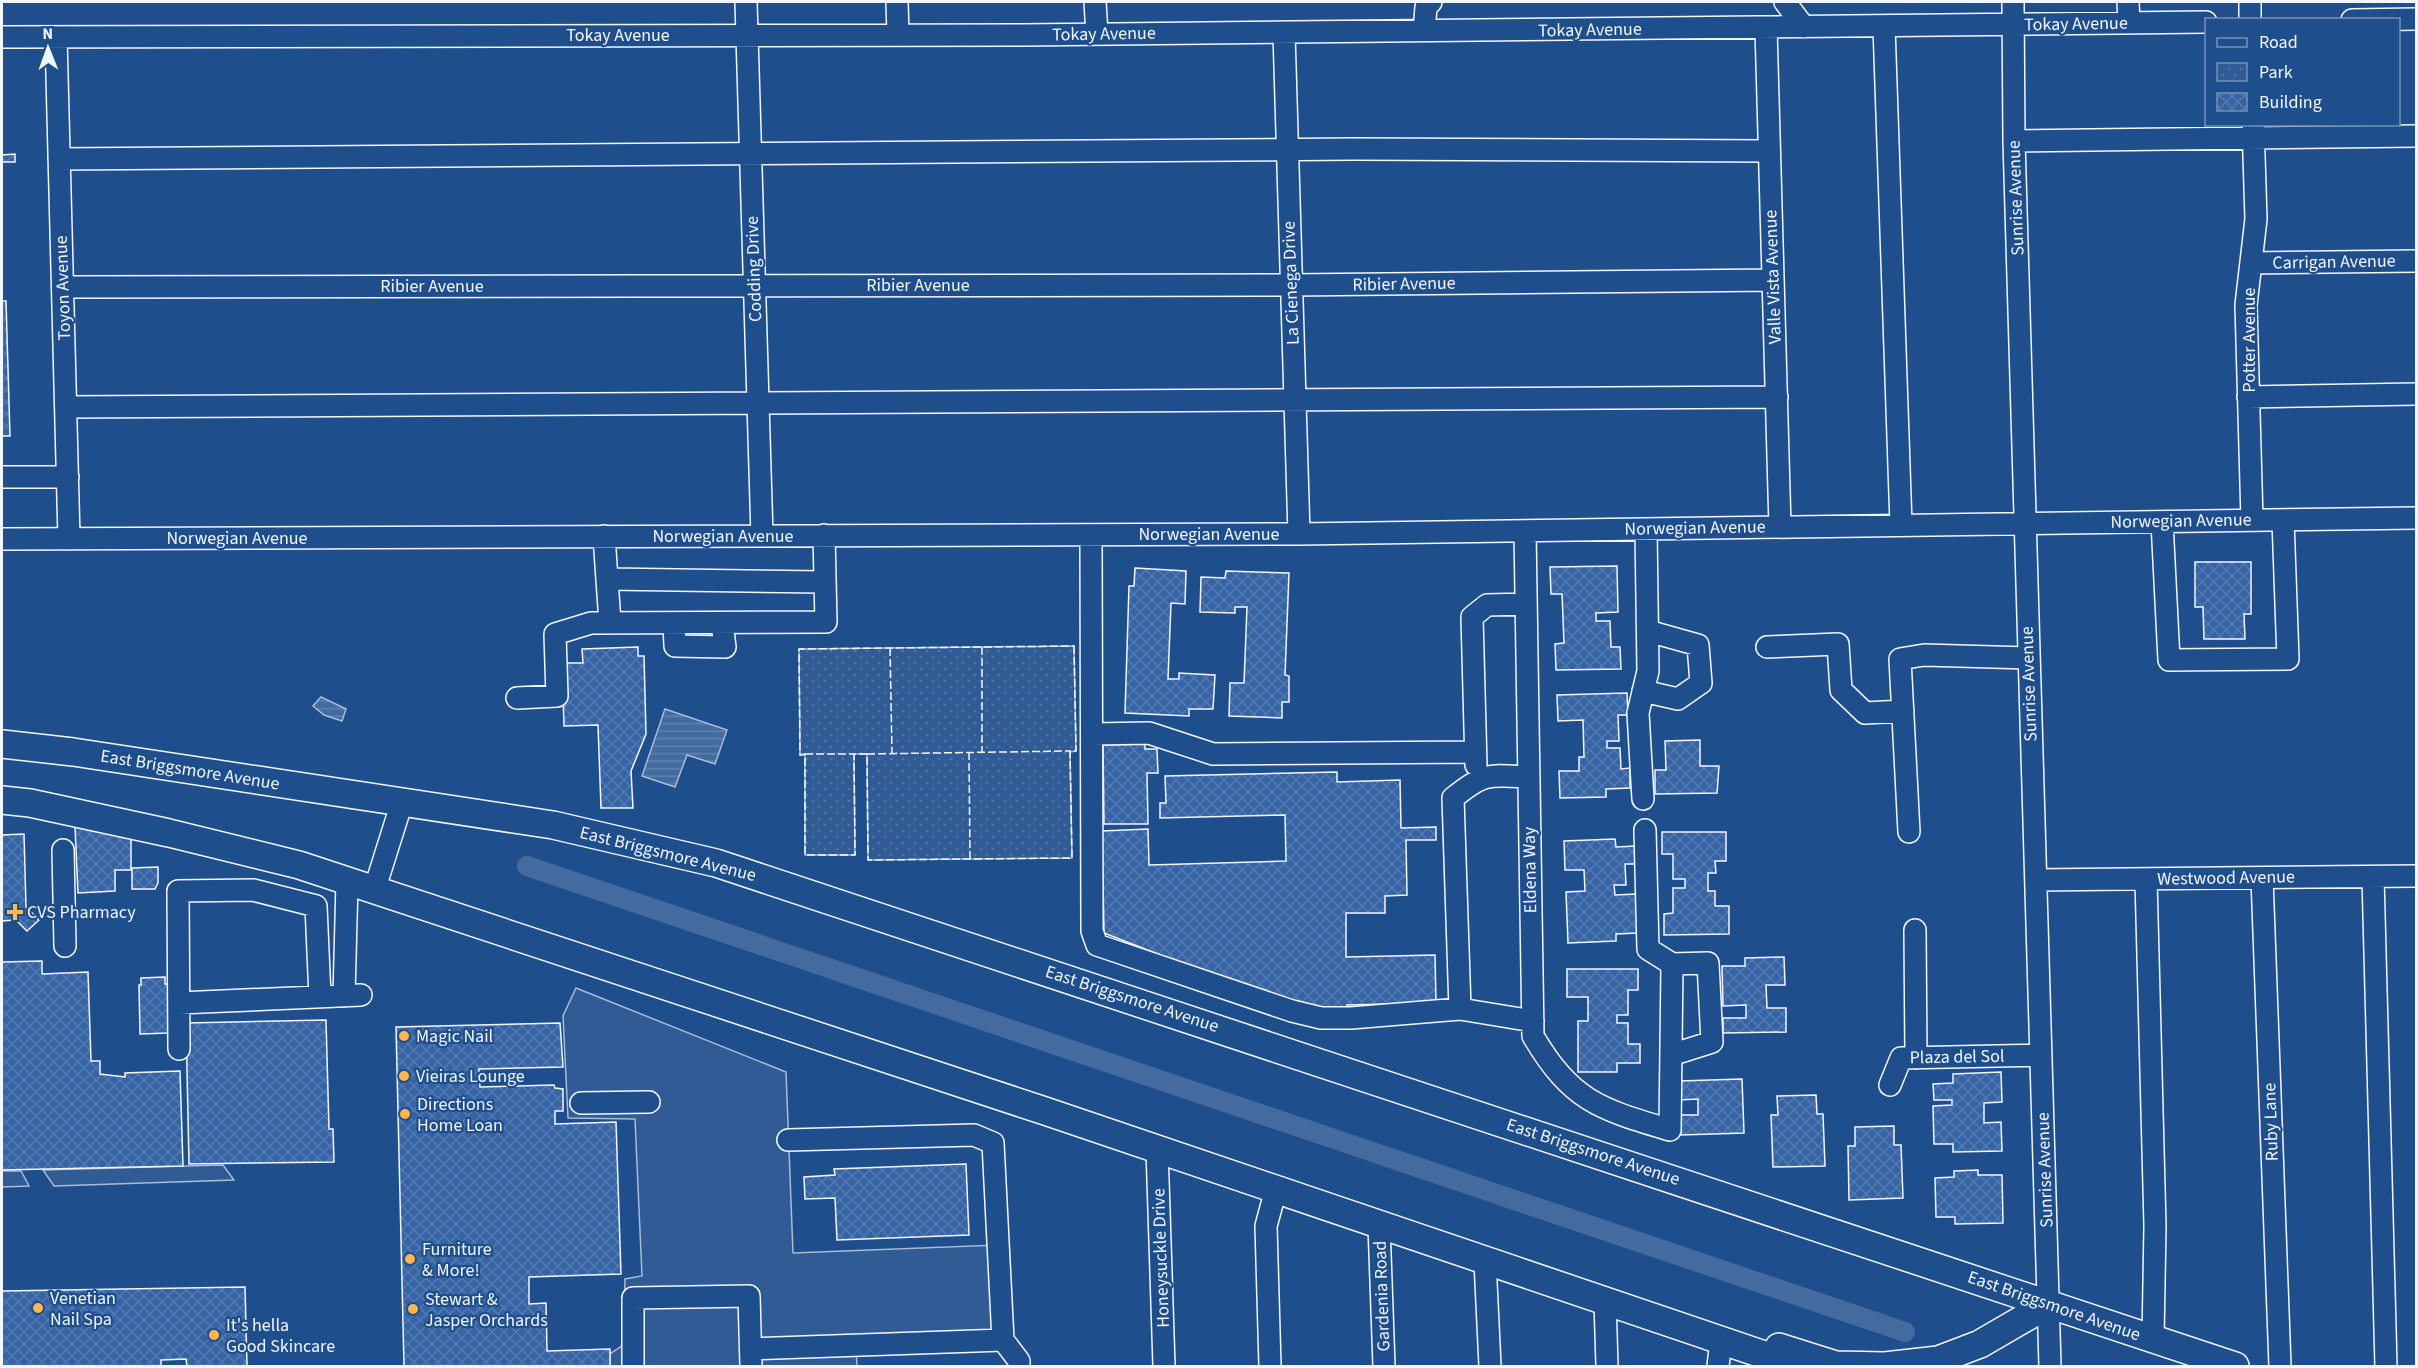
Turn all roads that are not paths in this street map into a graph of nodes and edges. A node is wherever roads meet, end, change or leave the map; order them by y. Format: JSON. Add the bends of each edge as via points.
{"nodes":[{"id":1,"x":746,"y":2,"type":"edge"},
{"id":2,"x":897,"y":2,"type":"edge"},
{"id":3,"x":1095,"y":2,"type":"edge"},
{"id":4,"x":1431,"y":2,"type":"edge"},
{"id":5,"x":1785,"y":2,"type":"edge"},
{"id":6,"x":2013,"y":2,"type":"edge"},
{"id":7,"x":2128,"y":2,"type":"edge"},
{"id":8,"x":2250,"y":2,"type":"edge"},
{"id":9,"x":2361,"y":2,"type":"edge"},
{"id":10,"x":2250,"y":18,"type":"edge"},
{"id":11,"x":2362,"y":18,"type":"edge"},
{"id":12,"x":2400,"y":18,"type":"edge"},
{"id":13,"x":2416,"y":18,"type":"edge"},
{"id":14,"x":2205,"y":22,"type":"edge"},
{"id":15,"x":2129,"y":23,"type":"junction"},
{"id":16,"x":2013,"y":24,"type":"junction"},
{"id":17,"x":1884,"y":26,"type":"junction"},
{"id":18,"x":1804,"y":27,"type":"junction"},
{"id":19,"x":1766,"y":28,"type":"junction"},
{"id":20,"x":1424,"y":31,"type":"junction"},
{"id":21,"x":1284,"y":33,"type":"junction"},
{"id":22,"x":1097,"y":34,"type":"junction"},
{"id":23,"x":747,"y":35,"type":"junction"},
{"id":24,"x":898,"y":35,"type":"junction"},
{"id":25,"x":2,"y":37,"type":"edge"},
{"id":26,"x":56,"y":37,"type":"junction"},
{"id":27,"x":2253,"y":131,"type":"edge"},
{"id":28,"x":2416,"y":136,"type":"edge"},
{"id":29,"x":2014,"y":141,"type":"junction"},
{"id":30,"x":1288,"y":150,"type":"junction"},
{"id":31,"x":1769,"y":151,"type":"junction"},
{"id":32,"x":751,"y":155,"type":"junction"},
{"id":33,"x":59,"y":159,"type":"junction"},
{"id":34,"x":2416,"y":261,"type":"edge"},
{"id":35,"x":2251,"y":263,"type":"junction"},
{"id":36,"x":1773,"y":280,"type":"junction"},
{"id":37,"x":754,"y":285,"type":"junction"},
{"id":38,"x":1292,"y":285,"type":"junction"},
{"id":39,"x":63,"y":287,"type":"junction"},
{"id":40,"x":2416,"y":394,"type":"edge"},
{"id":41,"x":1777,"y":397,"type":"junction"},
{"id":42,"x":2248,"y":397,"type":"junction"},
{"id":43,"x":1295,"y":399,"type":"junction"},
{"id":44,"x":758,"y":404,"type":"junction"},
{"id":45,"x":66,"y":406,"type":"junction"},
{"id":46,"x":2,"y":477,"type":"edge"},
{"id":47,"x":68,"y":477,"type":"junction"},
{"id":48,"x":2416,"y":519,"type":"edge"},
{"id":49,"x":2252,"y":520,"type":"junction"},
{"id":50,"x":2283,"y":520,"type":"junction"},
{"id":51,"x":2162,"y":522,"type":"junction"},
{"id":52,"x":2025,"y":524,"type":"junction"},
{"id":53,"x":1900,"y":525,"type":"junction"},
{"id":54,"x":1780,"y":527,"type":"junction"},
{"id":55,"x":1646,"y":529,"type":"junction"},
{"id":56,"x":1525,"y":531,"type":"junction"},
{"id":57,"x":1299,"y":534,"type":"junction"},
{"id":58,"x":1091,"y":535,"type":"junction"},
{"id":59,"x":604,"y":536,"type":"junction"},
{"id":60,"x":762,"y":536,"type":"junction"},
{"id":61,"x":824,"y":536,"type":"junction"},
{"id":62,"x":2,"y":539,"type":"edge"},
{"id":63,"x":69,"y":539,"type":"junction"},
{"id":64,"x":608,"y":579,"type":"junction"},
{"id":65,"x":823,"y":582,"type":"junction"},
{"id":66,"x":1526,"y":604,"type":"junction"},
{"id":67,"x":610,"y":623,"type":"junction"},
{"id":68,"x":1648,"y":631,"type":"junction"},
{"id":69,"x":1767,"y":648,"type":"dead end"},
{"id":70,"x":2028,"y":658,"type":"junction"},
{"id":71,"x":1646,"y":681,"type":"junction"},
{"id":72,"x":517,"y":698,"type":"dead end"},
{"id":73,"x":1903,"y":711,"type":"junction"},
{"id":74,"x":1093,"y":734,"type":"junction"},
{"id":75,"x":2,"y":744,"type":"edge"},
{"id":76,"x":1475,"y":752,"type":"junction"},
{"id":77,"x":1529,"y":777,"type":"junction"},
{"id":78,"x":1476,"y":779,"type":"junction"},
{"id":79,"x":1643,"y":799,"type":"dead end"},
{"id":80,"x":2,"y":800,"type":"edge"},
{"id":81,"x":402,"y":802,"type":"junction"},
{"id":82,"x":1645,"y":830,"type":"dead end"},
{"id":83,"x":1909,"y":832,"type":"dead end"},
{"id":84,"x":63,"y":850,"type":"dead end"},
{"id":85,"x":2416,"y":876,"type":"edge"},
{"id":86,"x":2373,"y":877,"type":"junction"},
{"id":87,"x":2262,"y":878,"type":"junction"},
{"id":88,"x":2146,"y":879,"type":"junction"},
{"id":89,"x":2036,"y":880,"type":"junction"},
{"id":90,"x":347,"y":882,"type":"junction"},
{"id":91,"x":374,"y":891,"type":"junction"},
{"id":92,"x":1915,"y":930,"type":"dead end"},
{"id":93,"x":65,"y":946,"type":"dead end"},
{"id":94,"x":1672,"y":964,"type":"junction"},
{"id":95,"x":320,"y":997,"type":"junction"},
{"id":96,"x":179,"y":1003,"type":"junction"},
{"id":97,"x":1460,"y":1009,"type":"junction"},
{"id":98,"x":1533,"y":1021,"type":"junction"},
{"id":99,"x":179,"y":1049,"type":"dead end"},
{"id":100,"x":1671,"y":1055,"type":"junction"},
{"id":101,"x":2041,"y":1056,"type":"junction"},
{"id":102,"x":1916,"y":1058,"type":"junction"},
{"id":103,"x":1890,"y":1085,"type":"dead end"},
{"id":104,"x":649,"y":1102,"type":"dead end"},
{"id":105,"x":581,"y":1103,"type":"dead end"},
{"id":106,"x":788,"y":1140,"type":"dead end"},
{"id":107,"x":1157,"y":1149,"type":"junction"},
{"id":108,"x":1276,"y":1189,"type":"junction"},
{"id":109,"x":1379,"y":1225,"type":"junction"},
{"id":110,"x":1485,"y":1261,"type":"junction"},
{"id":111,"x":1605,"y":1301,"type":"junction"},
{"id":112,"x":2049,"y":1304,"type":"junction"},
{"id":113,"x":2153,"y":1339,"type":"junction"},
{"id":114,"x":1003,"y":1340,"type":"junction"},
{"id":115,"x":1720,"y":1354,"type":"edge"},
{"id":116,"x":751,"y":1358,"type":"edge"},
{"id":117,"x":633,"y":1366,"type":"edge"},
{"id":118,"x":1019,"y":1366,"type":"edge"},
{"id":119,"x":1164,"y":1366,"type":"edge"},
{"id":120,"x":1270,"y":1366,"type":"edge"},
{"id":121,"x":1384,"y":1366,"type":"edge"},
{"id":122,"x":1490,"y":1366,"type":"edge"},
{"id":123,"x":1607,"y":1366,"type":"edge"},
{"id":124,"x":1797,"y":1366,"type":"edge"},
{"id":125,"x":2050,"y":1366,"type":"edge"},
{"id":126,"x":2235,"y":1366,"type":"edge"},
{"id":127,"x":2280,"y":1366,"type":"edge"},
{"id":128,"x":2386,"y":1366,"type":"edge"}],
"edges":[{"from":1,"to":23,"type":"street","name":"Codding Drive"},
{"from":2,"to":24,"type":"street"},
{"from":3,"to":22,"type":"street"},
{"from":4,"to":20,"type":"street","via":[[1426,7]]},
{"from":5,"to":18,"type":"street"},
{"from":6,"to":16,"type":"street","name":"Sunrise Avenue"},
{"from":7,"to":15,"type":"street"},
{"from":8,"to":10,"type":"street"},
{"from":9,"to":11,"type":"street"},
{"from":12,"to":13,"type":"street"},
{"from":14,"to":15,"type":"street","name":"Tokay Avenue"},
{"from":15,"to":16,"type":"street","name":"Tokay Avenue"},
{"from":16,"to":17,"type":"street","name":"Tokay Avenue"},
{"from":16,"to":29,"type":"street","name":"Sunrise Avenue"},
{"from":17,"to":18,"type":"street","name":"Tokay Avenue"},
{"from":17,"to":53,"type":"street"},
{"from":18,"to":19,"type":"street","name":"Tokay Avenue"},
{"from":19,"to":20,"type":"street","name":"Tokay Avenue"},
{"from":19,"to":31,"type":"street","name":"Valle Vista Avenue"},
{"from":20,"to":21,"type":"street","name":"Tokay Avenue"},
{"from":21,"to":22,"type":"street","name":"Tokay Avenue"},
{"from":21,"to":30,"type":"street","name":"La Cienega Drive"},
{"from":22,"to":24,"type":"street","name":"Tokay Avenue"},
{"from":23,"to":24,"type":"street","name":"Tokay Avenue"},
{"from":23,"to":26,"type":"street","name":"Tokay Avenue"},
{"from":23,"to":32,"type":"street","name":"Codding Drive"},
{"from":25,"to":26,"type":"street","name":"Tokay Avenue"},
{"from":26,"to":33,"type":"street","name":"Toyon Avenue"},
{"from":27,"to":28,"type":"street"},
{"from":27,"to":29,"type":"street"},
{"from":27,"to":35,"type":"street","name":"Potter Avenue","via":[[2256,219]]},
{"from":29,"to":52,"type":"street","name":"Sunrise Avenue"},
{"from":30,"to":31,"type":"street"},
{"from":30,"to":32,"type":"street"},
{"from":30,"to":38,"type":"street","name":"La Cienega Drive"},
{"from":31,"to":36,"type":"street","name":"Valle Vista Avenue"},
{"from":32,"to":33,"type":"street"},
{"from":32,"to":37,"type":"street","name":"Codding Drive"},
{"from":33,"to":39,"type":"street","name":"Toyon Avenue"},
{"from":34,"to":35,"type":"street","name":"Carrigan Avenue"},
{"from":35,"to":42,"type":"street","name":"Potter Avenue","via":[[2246,305]]},
{"from":36,"to":38,"type":"street","name":"Ribier Avenue"},
{"from":36,"to":41,"type":"street","name":"Valle Vista Avenue"},
{"from":37,"to":38,"type":"street","name":"Ribier Avenue"},
{"from":37,"to":39,"type":"street","name":"Ribier Avenue"},
{"from":37,"to":44,"type":"street","name":"Codding Drive"},
{"from":38,"to":43,"type":"street","name":"La Cienega Drive"},
{"from":39,"to":45,"type":"street","name":"Toyon Avenue"},
{"from":40,"to":42,"type":"street"},
{"from":41,"to":43,"type":"street"},
{"from":41,"to":54,"type":"street","name":"Valle Vista Avenue"},
{"from":42,"to":49,"type":"street","name":"Potter Avenue"},
{"from":43,"to":44,"type":"street"},
{"from":43,"to":57,"type":"street","name":"La Cienega Drive"},
{"from":44,"to":45,"type":"street"},
{"from":44,"to":60,"type":"street","name":"Codding Drive"},
{"from":45,"to":47,"type":"street","name":"Toyon Avenue"},
{"from":46,"to":47,"type":"street"},
{"from":47,"to":63,"type":"street","name":"Toyon Avenue"},
{"from":48,"to":50,"type":"street","name":"Norwegian Avenue"},
{"from":49,"to":50,"type":"street","name":"Norwegian Avenue"},
{"from":49,"to":51,"type":"street","name":"Norwegian Avenue"},
{"from":50,"to":51,"type":"street","via":[[2288,659],[2169,660]]},
{"from":51,"to":52,"type":"street","name":"Norwegian Avenue"},
{"from":52,"to":53,"type":"street","name":"Norwegian Avenue"},
{"from":52,"to":70,"type":"street","name":"Sunrise Avenue"},
{"from":53,"to":54,"type":"street","name":"Norwegian Avenue"},
{"from":54,"to":55,"type":"street","name":"Norwegian Avenue"},
{"from":55,"to":56,"type":"street","name":"Norwegian Avenue"},
{"from":55,"to":68,"type":"street"},
{"from":56,"to":57,"type":"street","name":"Norwegian Avenue"},
{"from":56,"to":66,"type":"street","name":"Eldena Way"},
{"from":57,"to":58,"type":"street","name":"Norwegian Avenue"},
{"from":58,"to":61,"type":"street","name":"Norwegian Avenue"},
{"from":58,"to":74,"type":"street"},
{"from":59,"to":60,"type":"street","name":"Norwegian Avenue"},
{"from":59,"to":63,"type":"street","name":"Norwegian Avenue"},
{"from":59,"to":64,"type":"street"},
{"from":60,"to":61,"type":"street","name":"Norwegian Avenue"},
{"from":61,"to":65,"type":"street"},
{"from":62,"to":63,"type":"street","name":"Norwegian Avenue"},
{"from":64,"to":65,"type":"street"},
{"from":64,"to":67,"type":"street"},
{"from":65,"to":67,"type":"street","via":[[826,622],[722,623],[725,647],[675,646],[674,623]]},
{"from":66,"to":76,"type":"street","via":[[1487,605],[1472,617]]},
{"from":66,"to":77,"type":"street","name":"Eldena Way"},
{"from":67,"to":72,"type":"street","via":[[591,623],[555,634],[557,696]]},
{"from":68,"to":71,"type":"street"},
{"from":68,"to":71,"type":"street","via":[[1698,645],[1701,683],[1678,699]]},
{"from":69,"to":73,"type":"street","via":[[1838,644],[1841,690],[1865,713]]},
{"from":70,"to":73,"type":"street","via":[[1924,655],[1900,659]]},
{"from":70,"to":89,"type":"street","name":"Sunrise Avenue"},
{"from":71,"to":79,"type":"street","via":[[1638,714]]},
{"from":73,"to":83,"type":"street"},
{"from":74,"to":76,"type":"street","via":[[1149,733],[1213,754]]},
{"from":74,"to":97,"type":"street","via":[[1092,930],[1097,945],[1321,1018]]},
{"from":75,"to":81,"type":"main road","name":"East Briggsmore Avenue"},
{"from":76,"to":78,"type":"street"},
{"from":77,"to":78,"type":"street"},
{"from":77,"to":98,"type":"street","name":"Eldena Way"},
{"from":78,"to":97,"type":"street","via":[[1452,798]]},
{"from":80,"to":90,"type":"main road","via":[[169,833],[298,865]]},
{"from":81,"to":91,"type":"street"},
{"from":81,"to":112,"type":"main road","name":"East Briggsmore Avenue","via":[[554,825],[716,863]]},
{"from":82,"to":94,"type":"street","via":[[1648,950]]},
{"from":84,"to":93,"type":"street"},
{"from":85,"to":86,"type":"street","name":"Westwood Avenue"},
{"from":86,"to":87,"type":"street","name":"Westwood Avenue"},
{"from":86,"to":128,"type":"street"},
{"from":87,"to":88,"type":"street","name":"Westwood Avenue"},
{"from":87,"to":127,"type":"street","name":"Ruby Lane"},
{"from":88,"to":89,"type":"street","name":"Westwood Avenue"},
{"from":88,"to":113,"type":"street","via":[[2155,1226]]},
{"from":89,"to":101,"type":"street","name":"Sunrise Avenue"},
{"from":90,"to":91,"type":"main road"},
{"from":90,"to":95,"type":"street","via":[[353,995]]},
{"from":91,"to":107,"type":"main road"},
{"from":92,"to":102,"type":"street"},
{"from":94,"to":100,"type":"street"},
{"from":94,"to":100,"type":"street","via":[[1708,963],[1712,1042]]},
{"from":95,"to":96,"type":"street"},
{"from":95,"to":96,"type":"street","via":[[316,906],[253,890],[178,891]]},
{"from":96,"to":99,"type":"street"},
{"from":97,"to":98,"type":"street"},
{"from":98,"to":100,"type":"street","name":"Eldena Way","via":[[1533,1036],[1551,1067],[1574,1089],[1599,1106],[1670,1130]]},
{"from":101,"to":102,"type":"street","name":"Plaza del Sol"},
{"from":101,"to":112,"type":"street","name":"Sunrise Avenue"},
{"from":102,"to":103,"type":"street","name":"Plaza del Sol","via":[[1901,1058]]},
{"from":104,"to":105,"type":"street"},
{"from":106,"to":114,"type":"street","via":[[974,1135],[993,1143]]},
{"from":107,"to":108,"type":"main road"},
{"from":107,"to":119,"type":"street","name":"Honeysuckle Drive"},
{"from":108,"to":109,"type":"main road"},
{"from":108,"to":120,"type":"street","via":[[1266,1226]]},
{"from":109,"to":110,"type":"main road"},
{"from":109,"to":121,"type":"street","name":"Gardenia Road"},
{"from":110,"to":111,"type":"main road"},
{"from":110,"to":122,"type":"street"},
{"from":111,"to":115,"type":"main road"},
{"from":111,"to":123,"type":"street"},
{"from":112,"to":113,"type":"main road","name":"East Briggsmore Avenue"},
{"from":112,"to":115,"type":"main road","via":[[1980,1344],[1938,1360],[1836,1365],[1765,1343]]},
{"from":112,"to":125,"type":"street","name":"Sunrise Avenue"},
{"from":113,"to":126,"type":"main road","name":"East Briggsmore Avenue"},
{"from":114,"to":116,"type":"street"},
{"from":114,"to":118,"type":"street","via":[[1019,1360]]},
{"from":115,"to":124,"type":"main road"},
{"from":116,"to":117,"type":"street","via":[[749,1296],[633,1298]]}]}
